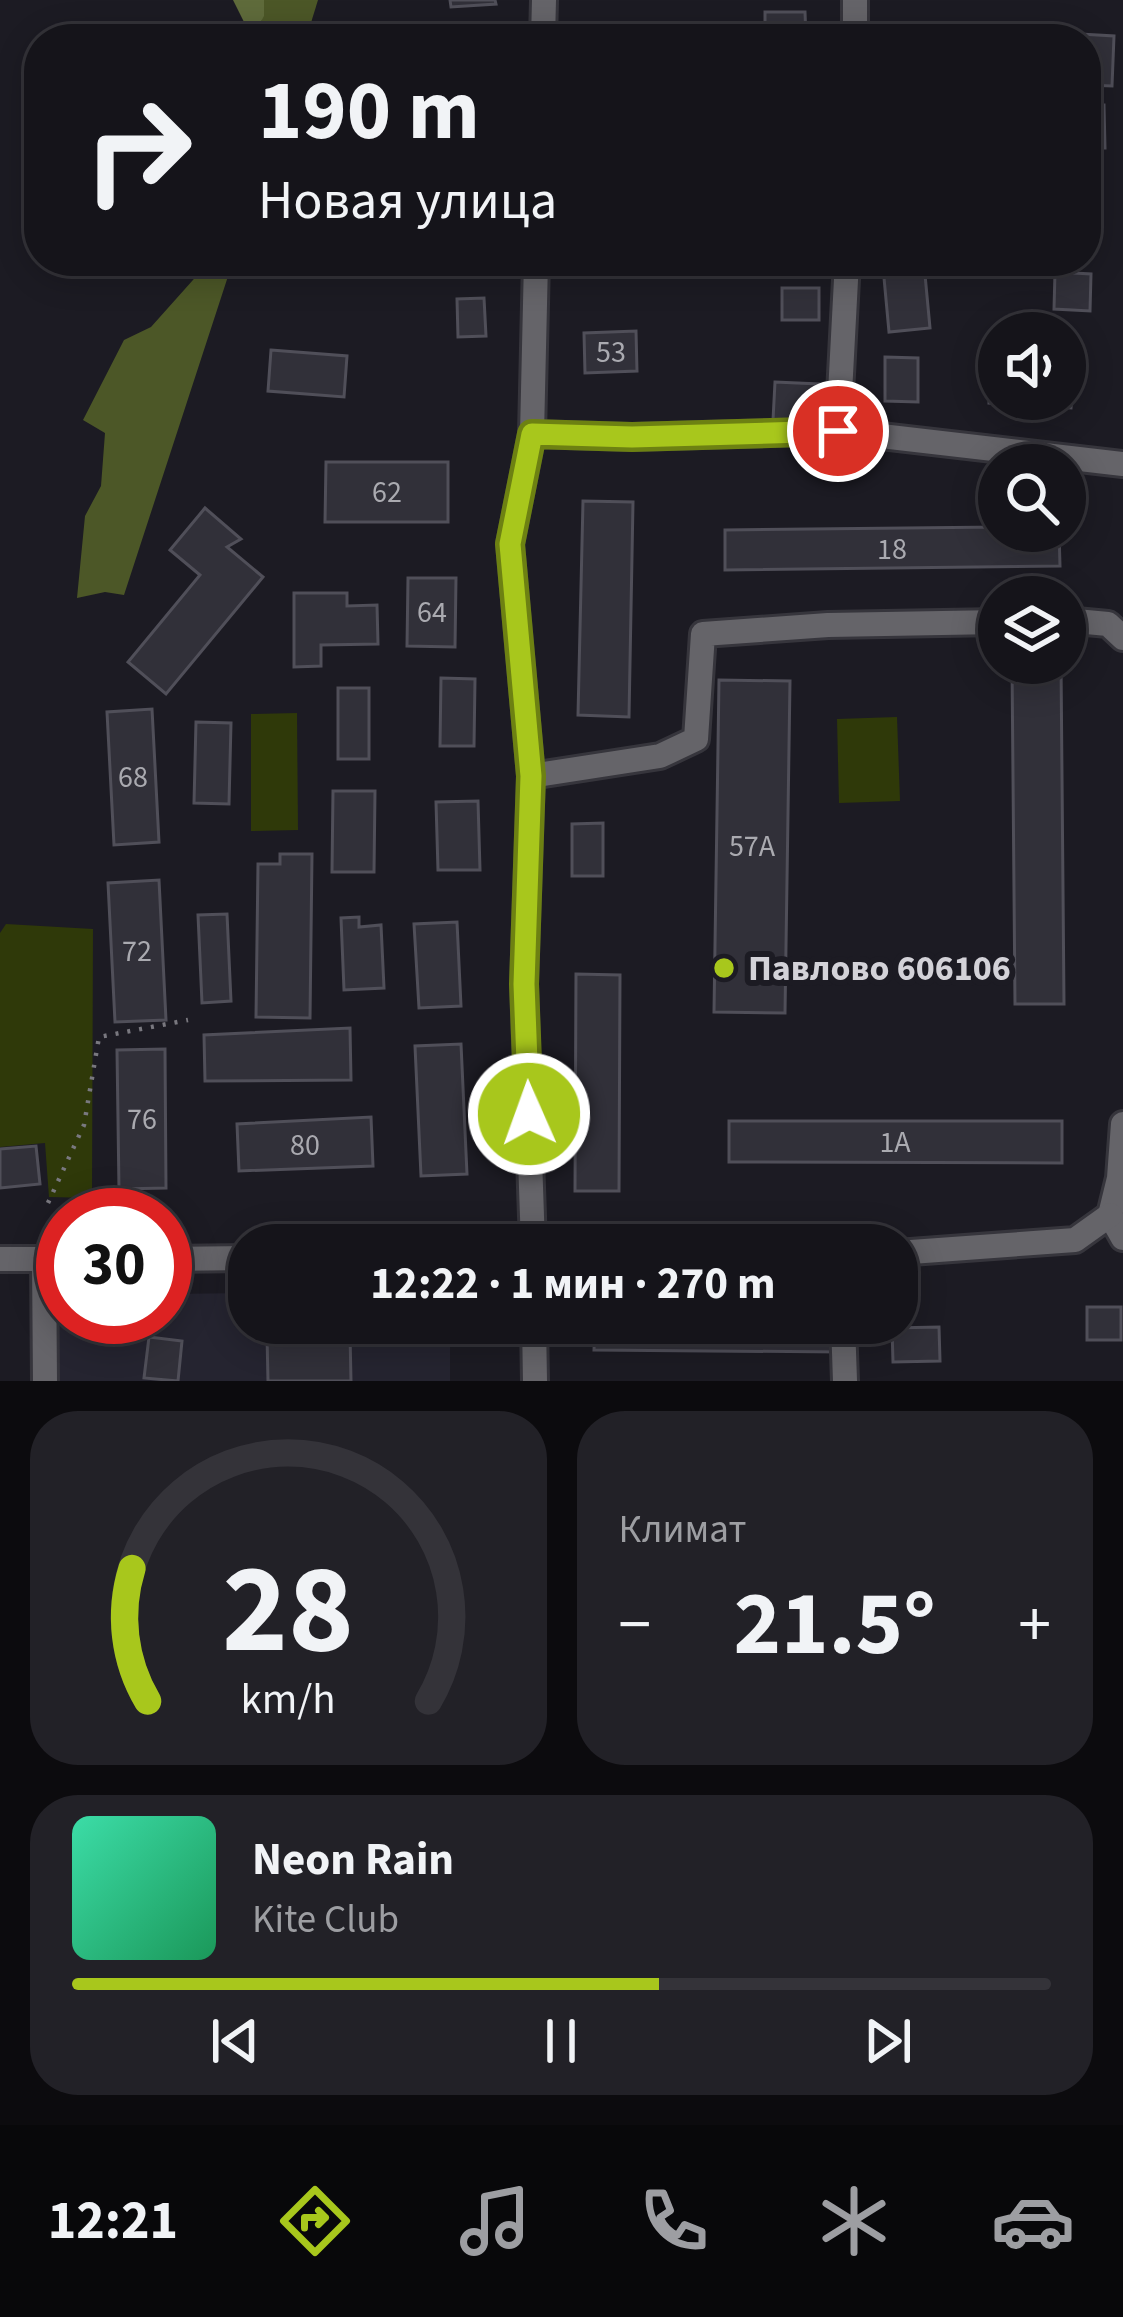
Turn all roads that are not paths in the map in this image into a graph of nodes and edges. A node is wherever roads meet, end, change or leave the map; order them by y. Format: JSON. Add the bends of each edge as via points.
{"nodes":[{"id":1,"x":536,"y":276,"type":"edge"},
{"id":2,"x":846,"y":276,"type":"edge"},
{"id":3,"x":838,"y":431,"type":"junction"},
{"id":4,"x":532,"y":434,"type":"junction"},
{"id":5,"x":1123,"y":464,"type":"edge"},
{"id":6,"x":978,"y":622,"type":"edge"},
{"id":7,"x":1086,"y":622,"type":"edge"},
{"id":8,"x":1123,"y":638,"type":"edge"},
{"id":9,"x":531,"y":776,"type":"junction"},
{"id":10,"x":1123,"y":1124,"type":"edge"},
{"id":11,"x":1116,"y":1218,"type":"edge"},
{"id":12,"x":532,"y":1224,"type":"edge"},
{"id":13,"x":1123,"y":1238,"type":"edge"},
{"id":14,"x":918,"y":1251,"type":"edge"},
{"id":15,"x":0,"y":1258,"type":"edge"},
{"id":16,"x":228,"y":1258,"type":"edge"},
{"id":17,"x":36,"y":1259,"type":"edge"},
{"id":18,"x":192,"y":1259,"type":"edge"},
{"id":19,"x":48,"y":1344,"type":"edge"},
{"id":20,"x":534,"y":1344,"type":"edge"},
{"id":21,"x":843,"y":1344,"type":"edge"},
{"id":22,"x":45,"y":1381,"type":"edge"},
{"id":23,"x":535,"y":1381,"type":"edge"},
{"id":24,"x":844,"y":1381,"type":"edge"}],
"edges":[{"from":1,"to":4,"type":"street"},
{"from":2,"to":3,"type":"street"},
{"from":3,"to":4,"type":"street"},
{"from":3,"to":5,"type":"street"},
{"from":4,"to":9,"type":"street","via":[[510,544]]},
{"from":6,"to":9,"type":"street","via":[[703,634],[696,740],[660,756]]},
{"from":7,"to":8,"type":"street","via":[[1108,624]]},
{"from":9,"to":12,"type":"street","via":[[524,984]]},
{"from":10,"to":11,"type":"street"},
{"from":11,"to":13,"type":"street"},
{"from":11,"to":14,"type":"street","via":[[1075,1240]]},
{"from":15,"to":17,"type":"street"},
{"from":16,"to":18,"type":"street"},
{"from":19,"to":22,"type":"street"},
{"from":20,"to":23,"type":"street"},
{"from":21,"to":24,"type":"street"}]}
